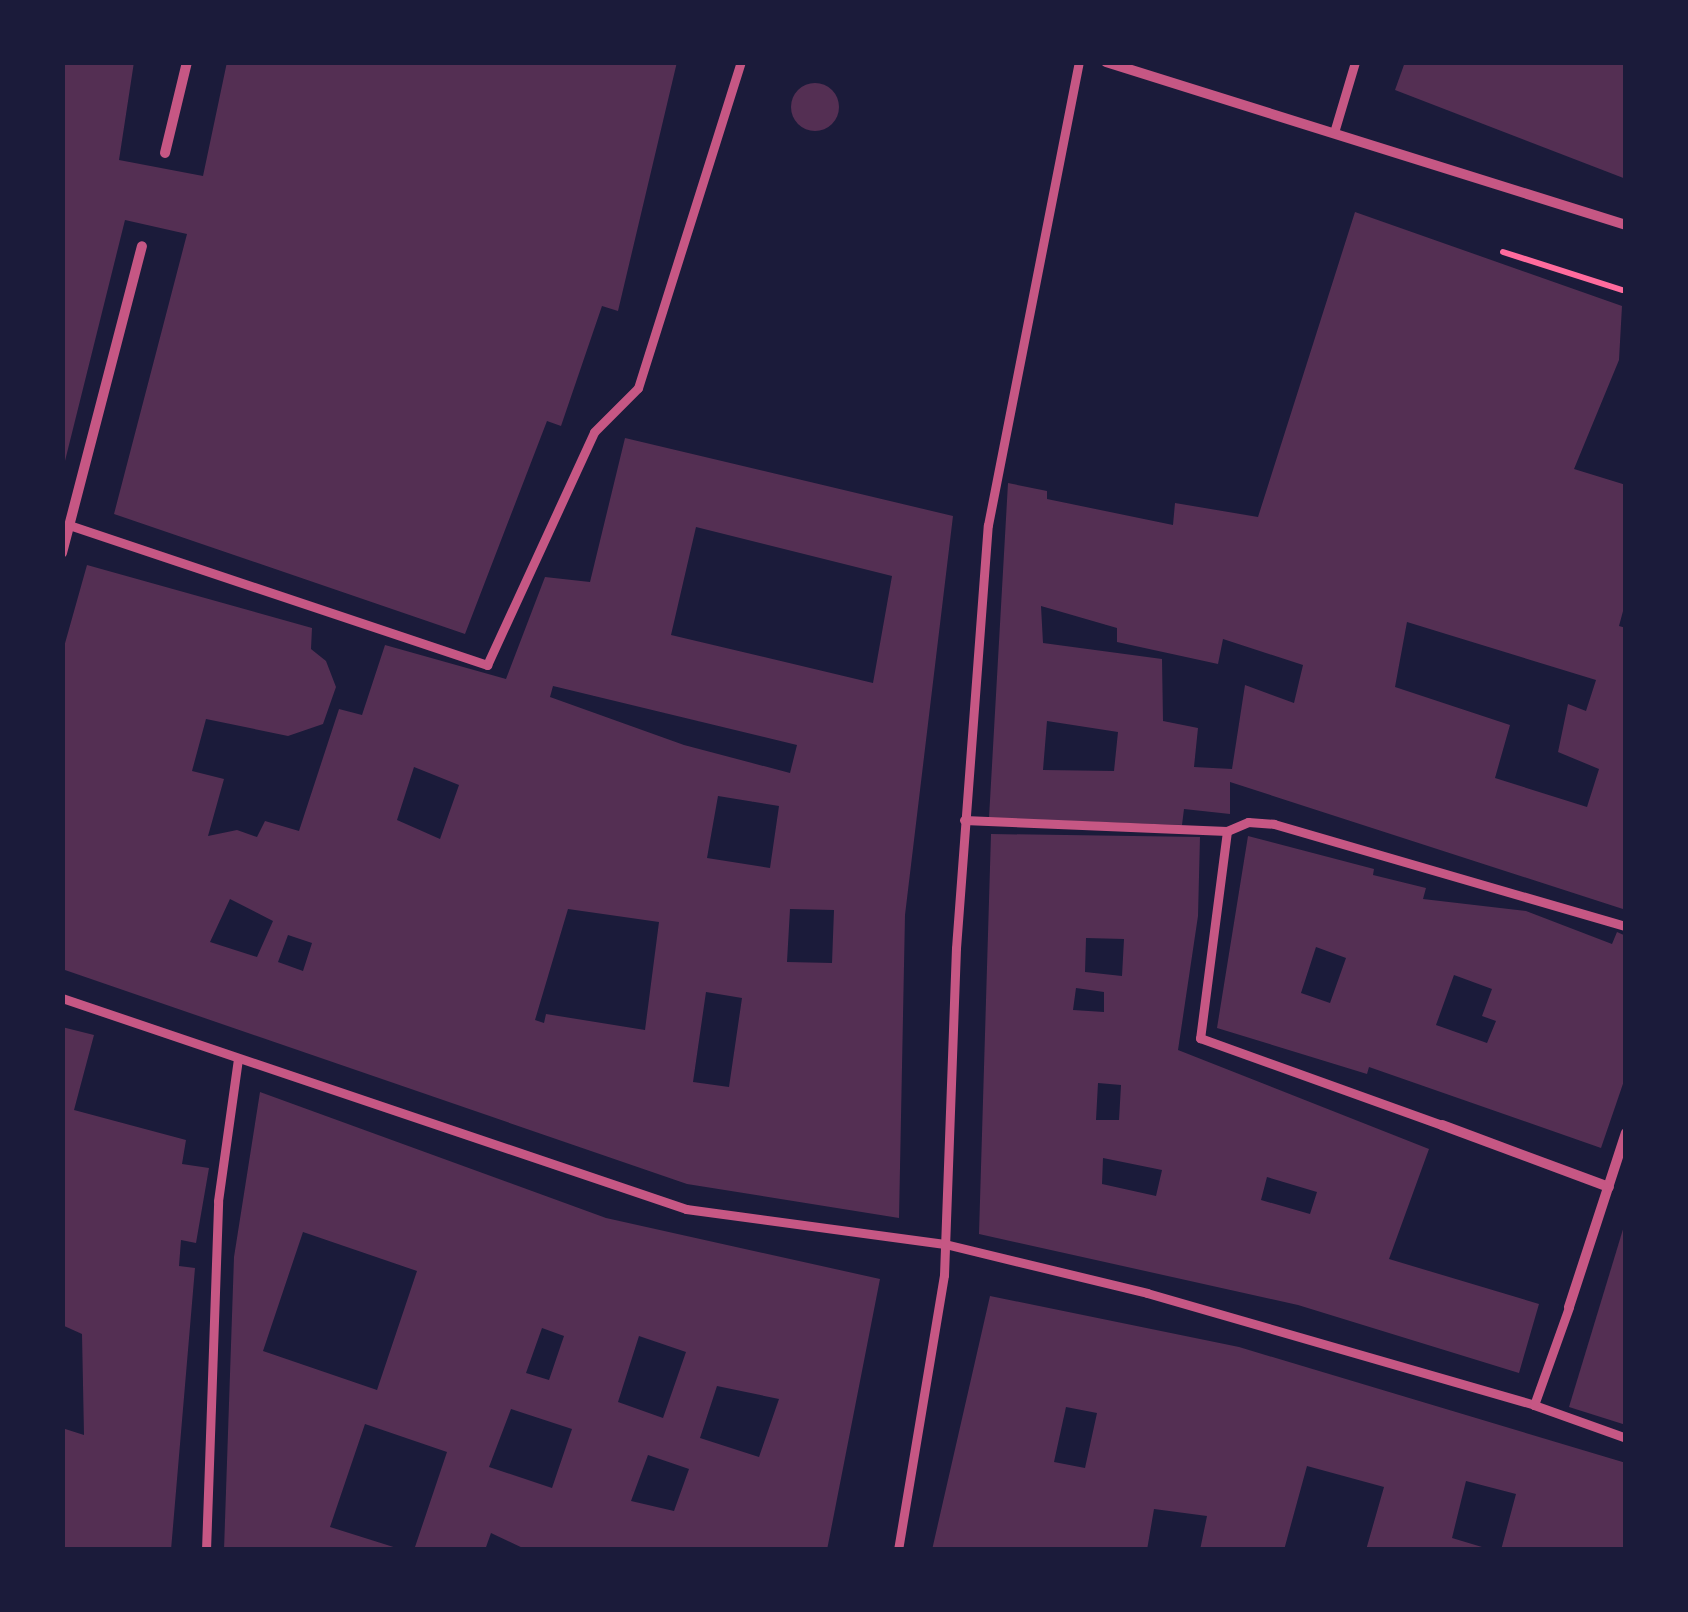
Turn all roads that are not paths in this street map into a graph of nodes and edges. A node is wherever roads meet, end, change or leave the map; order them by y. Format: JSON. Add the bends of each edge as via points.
{"nodes":[{"id":1,"x":187,"y":62,"type":"edge"},
{"id":2,"x":741,"y":62,"type":"edge"},
{"id":3,"x":1080,"y":62,"type":"edge"},
{"id":4,"x":1106,"y":62,"type":"edge"},
{"id":5,"x":1355,"y":62,"type":"edge"},
{"id":6,"x":1335,"y":129,"type":"junction"},
{"id":7,"x":165,"y":152,"type":"dead end"},
{"id":8,"x":1626,"y":225,"type":"edge"},
{"id":9,"x":142,"y":246,"type":"dead end"},
{"id":10,"x":67,"y":524,"type":"edge"},
{"id":11,"x":62,"y":553,"type":"edge"},
{"id":12,"x":964,"y":820,"type":"junction"},
{"id":13,"x":1226,"y":831,"type":"junction"},
{"id":14,"x":1626,"y":926,"type":"edge"},
{"id":15,"x":62,"y":998,"type":"edge"},
{"id":16,"x":238,"y":1059,"type":"junction"},
{"id":17,"x":1442,"y":1125,"type":"joint"},
{"id":18,"x":1626,"y":1133,"type":"edge"},
{"id":19,"x":1608,"y":1187,"type":"junction"},
{"id":20,"x":945,"y":1244,"type":"junction"},
{"id":21,"x":1569,"y":1307,"type":"joint"},
{"id":22,"x":1534,"y":1405,"type":"junction"},
{"id":23,"x":1626,"y":1438,"type":"edge"},
{"id":24,"x":206,"y":1550,"type":"edge"},
{"id":25,"x":898,"y":1550,"type":"edge"}],
"edges":[{"from":1,"to":7,"type":"street"},
{"from":2,"to":10,"type":"street","via":[[638,388],[594,432],[487,664]]},
{"from":3,"to":12,"type":"street","via":[[988,525]]},
{"from":4,"to":6,"type":"street"},
{"from":5,"to":6,"type":"street"},
{"from":6,"to":8,"type":"street"},
{"from":9,"to":10,"type":"street"},
{"from":10,"to":11,"type":"street"},
{"from":12,"to":13,"type":"street"},
{"from":12,"to":20,"type":"street"},
{"from":13,"to":14,"type":"street","via":[[1248,822],[1274,824]]},
{"from":13,"to":17,"type":"street","via":[[1200,1038]]},
{"from":15,"to":16,"type":"street"},
{"from":16,"to":20,"type":"street","via":[[686,1209]]},
{"from":16,"to":24,"type":"street","via":[[218,1201]]},
{"from":17,"to":19,"type":"street"},
{"from":18,"to":19,"type":"street"},
{"from":19,"to":21,"type":"street"},
{"from":20,"to":22,"type":"street","via":[[1147,1294]]},
{"from":20,"to":25,"type":"street"},
{"from":21,"to":22,"type":"street"},
{"from":22,"to":23,"type":"street"}]}
